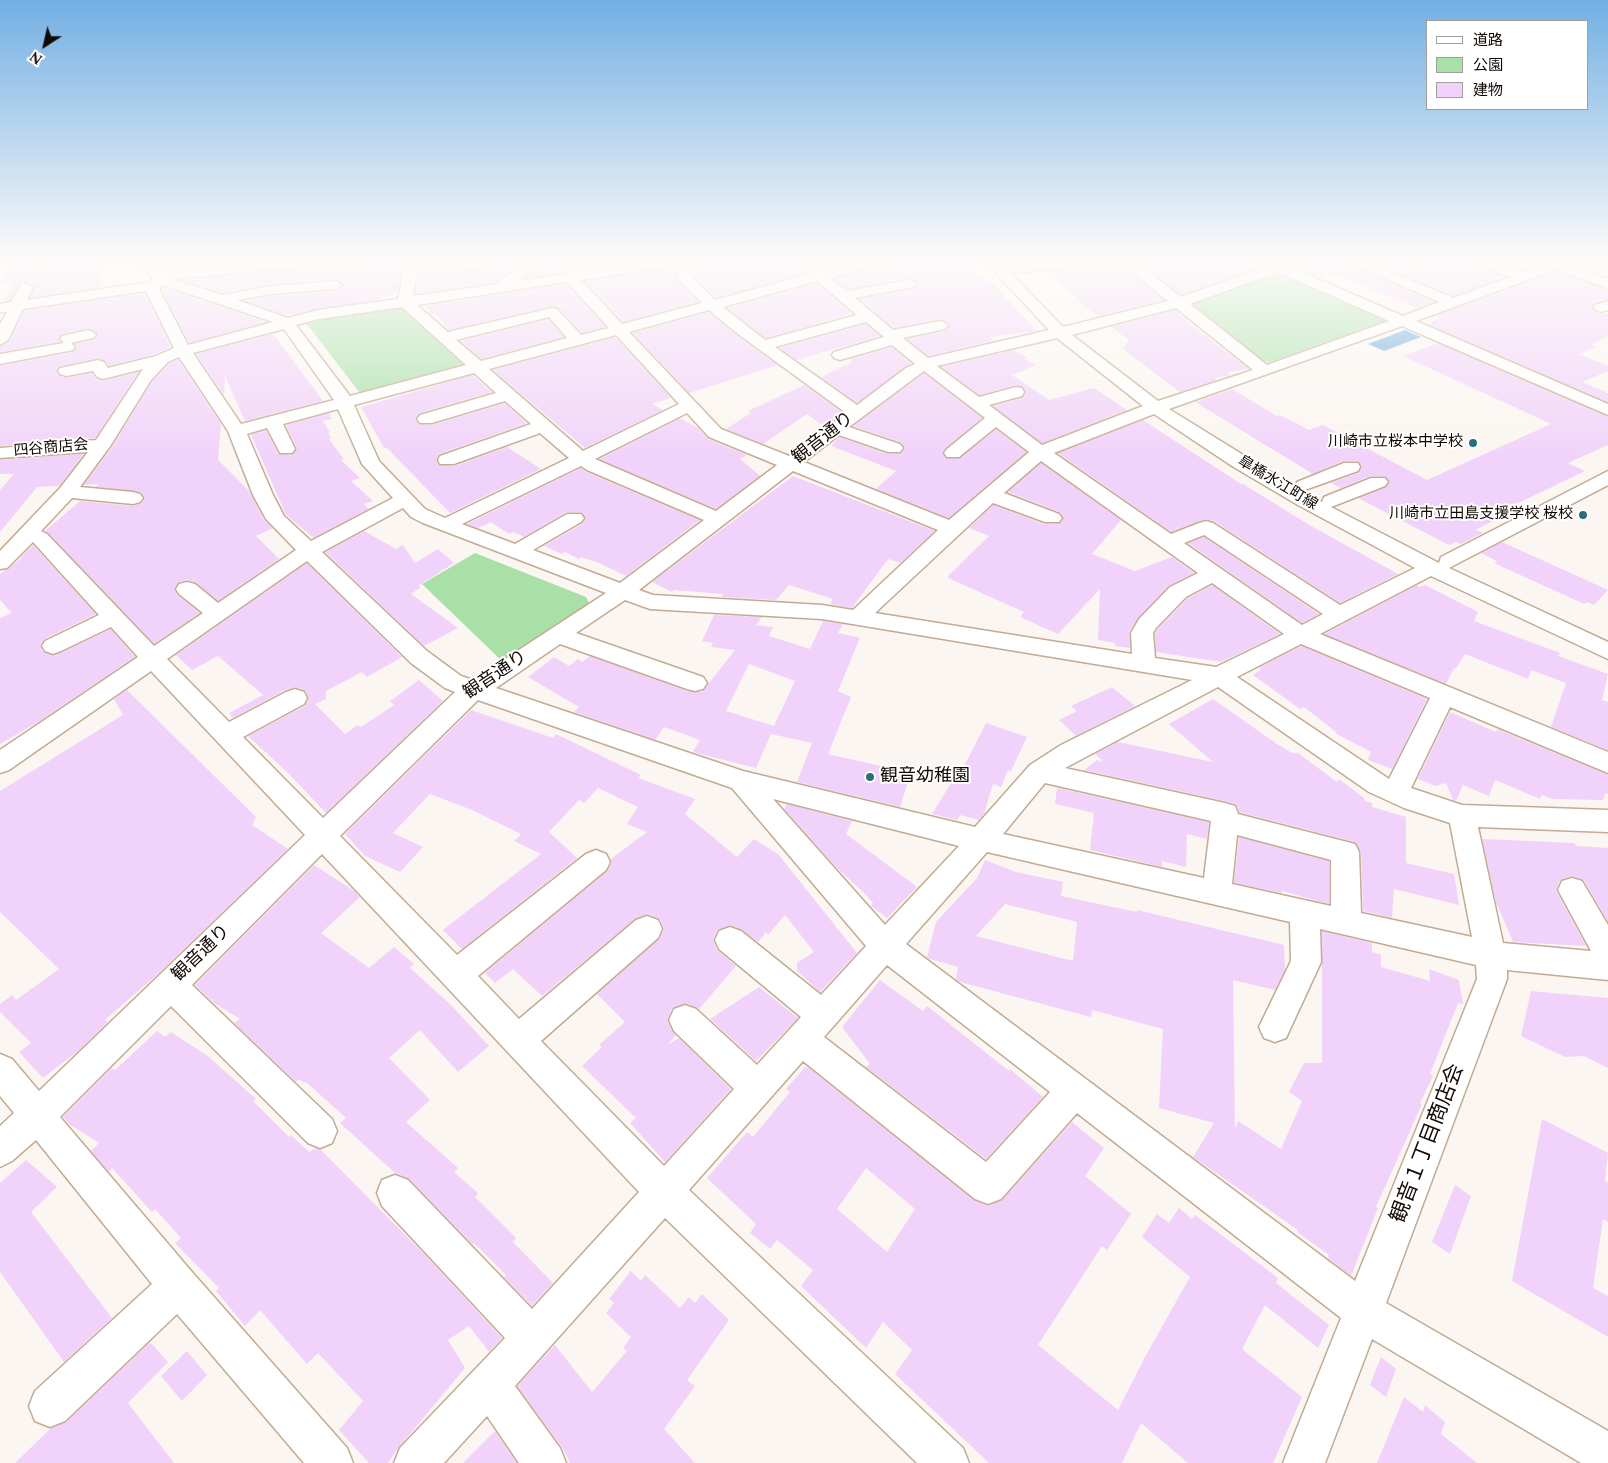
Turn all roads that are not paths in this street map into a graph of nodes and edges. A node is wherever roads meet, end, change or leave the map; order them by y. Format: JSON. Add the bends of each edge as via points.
{"nodes":[{"id":1,"x":7,"y":325,"type":"edge"},
{"id":2,"x":163,"y":325,"type":"edge"},
{"id":3,"x":280,"y":325,"type":"edge"},
{"id":4,"x":286,"y":325,"type":"edge"},
{"id":5,"x":430,"y":325,"type":"edge"},
{"id":6,"x":497,"y":325,"type":"edge"},
{"id":7,"x":564,"y":325,"type":"edge"},
{"id":8,"x":614,"y":325,"type":"edge"},
{"id":9,"x":637,"y":325,"type":"edge"},
{"id":10,"x":737,"y":325,"type":"edge"},
{"id":11,"x":837,"y":325,"type":"edge"},
{"id":12,"x":878,"y":325,"type":"edge"},
{"id":13,"x":1062,"y":325,"type":"edge"},
{"id":14,"x":1063,"y":325,"type":"edge"},
{"id":15,"x":1091,"y":325,"type":"edge"},
{"id":16,"x":1207,"y":325,"type":"edge"},
{"id":17,"x":1387,"y":325,"type":"edge"},
{"id":18,"x":1414,"y":325,"type":"edge"},
{"id":19,"x":940,"y":326,"type":"dead end"},
{"id":20,"x":618,"y":330,"type":"junction"},
{"id":21,"x":1068,"y":331,"type":"junction"},
{"id":22,"x":88,"y":335,"type":"dead end"},
{"id":23,"x":893,"y":337,"type":"junction"},
{"id":24,"x":68,"y":338,"type":"junction"},
{"id":25,"x":444,"y":338,"type":"junction"},
{"id":26,"x":0,"y":340,"type":"edge"},
{"id":27,"x":578,"y":341,"type":"junction"},
{"id":28,"x":763,"y":345,"type":"junction"},
{"id":29,"x":172,"y":354,"type":"junction"},
{"id":30,"x":840,"y":355,"type":"dead end"},
{"id":31,"x":0,"y":359,"type":"edge"},
{"id":32,"x":925,"y":364,"type":"junction"},
{"id":33,"x":477,"y":368,"type":"junction"},
{"id":34,"x":1265,"y":371,"type":"junction"},
{"id":35,"x":1016,"y":392,"type":"dead end"},
{"id":36,"x":508,"y":395,"type":"junction"},
{"id":37,"x":342,"y":403,"type":"junction"},
{"id":38,"x":976,"y":403,"type":"junction"},
{"id":39,"x":1604,"y":404,"type":"edge"},
{"id":40,"x":689,"y":406,"type":"junction"},
{"id":41,"x":1164,"y":406,"type":"junction"},
{"id":42,"x":857,"y":413,"type":"junction"},
{"id":43,"x":996,"y":418,"type":"junction"},
{"id":44,"x":426,"y":419,"type":"dead end"},
{"id":45,"x":273,"y":422,"type":"junction"},
{"id":46,"x":542,"y":426,"type":"junction"},
{"id":47,"x":837,"y":429,"type":"junction"},
{"id":48,"x":237,"y":431,"type":"junction"},
{"id":49,"x":102,"y":445,"type":"junction"},
{"id":50,"x":894,"y":448,"type":"dead end"},
{"id":51,"x":286,"y":449,"type":"dead end"},
{"id":52,"x":1040,"y":452,"type":"junction"},
{"id":53,"x":0,"y":453,"type":"edge"},
{"id":54,"x":953,"y":453,"type":"dead end"},
{"id":55,"x":582,"y":457,"type":"junction"},
{"id":56,"x":447,"y":460,"type":"dead end"},
{"id":57,"x":792,"y":464,"type":"junction"},
{"id":58,"x":1351,"y":467,"type":"dead end"},
{"id":59,"x":1608,"y":478,"type":"edge"},
{"id":60,"x":1378,"y":482,"type":"dead end"},
{"id":61,"x":1304,"y":486,"type":"junction"},
{"id":62,"x":67,"y":492,"type":"junction"},
{"id":63,"x":991,"y":495,"type":"junction"},
{"id":64,"x":133,"y":498,"type":"dead end"},
{"id":65,"x":405,"y":499,"type":"junction"},
{"id":66,"x":1331,"y":501,"type":"junction"},
{"id":67,"x":574,"y":518,"type":"dead end"},
{"id":68,"x":1052,"y":518,"type":"dead end"},
{"id":69,"x":718,"y":519,"type":"junction"},
{"id":70,"x":445,"y":525,"type":"junction"},
{"id":71,"x":952,"y":528,"type":"junction"},
{"id":72,"x":30,"y":533,"type":"junction"},
{"id":73,"x":1169,"y":542,"type":"junction"},
{"id":74,"x":308,"y":551,"type":"junction"},
{"id":75,"x":516,"y":552,"type":"junction"},
{"id":76,"x":0,"y":563,"type":"edge"},
{"id":77,"x":1440,"y":565,"type":"junction"},
{"id":78,"x":1213,"y":573,"type":"junction"},
{"id":79,"x":187,"y":589,"type":"dead end"},
{"id":80,"x":621,"y":593,"type":"junction"},
{"id":81,"x":217,"y":613,"type":"junction"},
{"id":82,"x":1340,"y":615,"type":"junction"},
{"id":83,"x":113,"y":617,"type":"junction"},
{"id":84,"x":858,"y":618,"type":"junction"},
{"id":85,"x":558,"y":635,"type":"junction"},
{"id":86,"x":1301,"y":635,"type":"junction"},
{"id":87,"x":1608,"y":636,"type":"edge"},
{"id":88,"x":53,"y":646,"type":"dead end"},
{"id":89,"x":1608,"y":651,"type":"edge"},
{"id":90,"x":153,"y":659,"type":"junction"},
{"id":91,"x":1144,"y":664,"type":"junction"},
{"id":92,"x":1219,"y":676,"type":"junction"},
{"id":93,"x":695,"y":683,"type":"dead end"},
{"id":94,"x":473,"y":691,"type":"junction"},
{"id":95,"x":1444,"y":695,"type":"junction"},
{"id":96,"x":294,"y":698,"type":"dead end"},
{"id":97,"x":226,"y":735,"type":"junction"},
{"id":98,"x":0,"y":763,"type":"edge"},
{"id":99,"x":1608,"y":764,"type":"edge"},
{"id":100,"x":1039,"y":772,"type":"junction"},
{"id":101,"x":741,"y":781,"type":"junction"},
{"id":102,"x":1396,"y":793,"type":"junction"},
{"id":103,"x":1462,"y":816,"type":"junction"},
{"id":104,"x":1608,"y":821,"type":"edge"},
{"id":105,"x":1224,"y":822,"type":"junction"},
{"id":106,"x":323,"y":836,"type":"junction"},
{"id":107,"x":981,"y":840,"type":"junction"},
{"id":108,"x":596,"y":862,"type":"dead end"},
{"id":109,"x":1572,"y":890,"type":"dead end"},
{"id":110,"x":1216,"y":893,"type":"junction"},
{"id":111,"x":1304,"y":913,"type":"junction"},
{"id":112,"x":1346,"y":923,"type":"junction"},
{"id":113,"x":647,"y":929,"type":"dead end"},
{"id":114,"x":730,"y":940,"type":"dead end"},
{"id":115,"x":885,"y":946,"type":"junction"},
{"id":116,"x":1608,"y":952,"type":"edge"},
{"id":117,"x":1491,"y":955,"type":"junction"},
{"id":118,"x":1608,"y":966,"type":"edge"},
{"id":119,"x":456,"y":975,"type":"junction"},
{"id":120,"x":171,"y":985,"type":"junction"},
{"id":121,"x":686,"y":1020,"type":"dead end"},
{"id":122,"x":812,"y":1027,"type":"junction"},
{"id":123,"x":1275,"y":1027,"type":"dead end"},
{"id":124,"x":518,"y":1040,"type":"junction"},
{"id":125,"x":0,"y":1070,"type":"edge"},
{"id":126,"x":757,"y":1088,"type":"junction"},
{"id":127,"x":1074,"y":1091,"type":"junction"},
{"id":128,"x":38,"y":1115,"type":"junction"},
{"id":129,"x":320,"y":1131,"type":"dead end"},
{"id":130,"x":0,"y":1149,"type":"edge"},
{"id":131,"x":664,"y":1192,"type":"junction"},
{"id":132,"x":395,"y":1193,"type":"dead end"},
{"id":133,"x":178,"y":1286,"type":"junction"},
{"id":134,"x":1364,"y":1312,"type":"junction"},
{"id":135,"x":532,"y":1338,"type":"junction"},
{"id":136,"x":489,"y":1385,"type":"junction"},
{"id":137,"x":50,"y":1406,"type":"dead end"},
{"id":138,"x":1608,"y":1455,"type":"edge"},
{"id":139,"x":940,"y":1460,"type":"edge"},
{"id":140,"x":332,"y":1463,"type":"edge"},
{"id":141,"x":415,"y":1463,"type":"edge"},
{"id":142,"x":545,"y":1463,"type":"edge"},
{"id":143,"x":1304,"y":1463,"type":"edge"}],
"edges":[{"from":1,"to":26,"type":"street"},
{"from":2,"to":29,"type":"street"},
{"from":3,"to":29,"type":"street"},
{"from":4,"to":37,"type":"street","via":[[341,395]]},
{"from":5,"to":25,"type":"street"},
{"from":6,"to":25,"type":"street"},
{"from":7,"to":27,"type":"street"},
{"from":8,"to":20,"type":"street"},
{"from":9,"to":20,"type":"street"},
{"from":10,"to":28,"type":"street"},
{"from":11,"to":28,"type":"street"},
{"from":12,"to":23,"type":"street"},
{"from":13,"to":21,"type":"street","name":"皐橋水江町線"},
{"from":14,"to":21,"type":"street","name":"皐橋水江町線"},
{"from":15,"to":21,"type":"street","name":"観音通り"},
{"from":16,"to":34,"type":"street"},
{"from":17,"to":34,"type":"street"},
{"from":18,"to":39,"type":"street"},
{"from":19,"to":23,"type":"street"},
{"from":20,"to":27,"type":"street"},
{"from":20,"to":40,"type":"street"},
{"from":21,"to":32,"type":"street","name":"観音通り"},
{"from":21,"to":41,"type":"street","name":"皐橋水江町線"},
{"from":22,"to":24,"type":"street"},
{"from":23,"to":30,"type":"street"},
{"from":23,"to":32,"type":"street"},
{"from":24,"to":29,"type":"street","via":[[66,374],[98,365],[103,374]]},
{"from":24,"to":31,"type":"street"},
{"from":25,"to":33,"type":"street"},
{"from":27,"to":33,"type":"street"},
{"from":28,"to":42,"type":"street"},
{"from":29,"to":48,"type":"street"},
{"from":29,"to":49,"type":"street","via":[[144,377]]},
{"from":32,"to":38,"type":"street"},
{"from":32,"to":42,"type":"street","name":"観音通り"},
{"from":33,"to":36,"type":"street"},
{"from":33,"to":37,"type":"street"},
{"from":34,"to":41,"type":"street"},
{"from":35,"to":38,"type":"street"},
{"from":36,"to":44,"type":"street"},
{"from":36,"to":46,"type":"street"},
{"from":37,"to":45,"type":"street"},
{"from":37,"to":65,"type":"street","via":[[366,457]]},
{"from":38,"to":43,"type":"street"},
{"from":40,"to":55,"type":"street"},
{"from":40,"to":57,"type":"street","via":[[715,433]]},
{"from":41,"to":52,"type":"street"},
{"from":41,"to":61,"type":"street","name":"皐橋水江町線"},
{"from":41,"to":77,"type":"street","name":"皐橋水江町線","via":[[1305,501]]},
{"from":42,"to":47,"type":"street","name":"観音通り"},
{"from":43,"to":52,"type":"street"},
{"from":43,"to":54,"type":"street"},
{"from":45,"to":48,"type":"street"},
{"from":45,"to":51,"type":"street"},
{"from":46,"to":55,"type":"street"},
{"from":46,"to":56,"type":"street"},
{"from":47,"to":50,"type":"street"},
{"from":47,"to":57,"type":"street","name":"観音通り"},
{"from":48,"to":74,"type":"street","via":[[276,519]]},
{"from":49,"to":53,"type":"street","name":"四谷商店会"},
{"from":49,"to":62,"type":"street"},
{"from":52,"to":63,"type":"street"},
{"from":52,"to":73,"type":"street"},
{"from":55,"to":69,"type":"street","via":[[594,466]]},
{"from":55,"to":70,"type":"street"},
{"from":57,"to":69,"type":"street","name":"観音通り"},
{"from":57,"to":71,"type":"street"},
{"from":58,"to":61,"type":"street"},
{"from":59,"to":77,"type":"street"},
{"from":60,"to":66,"type":"street"},
{"from":61,"to":66,"type":"street","name":"皐橋水江町線"},
{"from":62,"to":64,"type":"street"},
{"from":62,"to":72,"type":"street"},
{"from":63,"to":68,"type":"street"},
{"from":63,"to":71,"type":"street"},
{"from":65,"to":70,"type":"street","via":[[418,513]]},
{"from":65,"to":74,"type":"street"},
{"from":66,"to":77,"type":"street","name":"皐橋水江町線"},
{"from":67,"to":75,"type":"street"},
{"from":69,"to":80,"type":"street","name":"観音通り"},
{"from":70,"to":75,"type":"street"},
{"from":71,"to":84,"type":"street"},
{"from":72,"to":76,"type":"street"},
{"from":72,"to":83,"type":"street","via":[[40,538]]},
{"from":73,"to":78,"type":"street"},
{"from":73,"to":82,"type":"street","via":[[1206,527]]},
{"from":74,"to":81,"type":"street"},
{"from":74,"to":94,"type":"street","via":[[420,657],[453,682]]},
{"from":75,"to":80,"type":"street"},
{"from":77,"to":82,"type":"street"},
{"from":77,"to":87,"type":"street","name":"皐橋水江町線"},
{"from":77,"to":89,"type":"street","name":"皐橋水江町線"},
{"from":78,"to":86,"type":"street"},
{"from":78,"to":91,"type":"street","via":[[1178,592],[1147,624],[1142,633]]},
{"from":79,"to":81,"type":"street"},
{"from":80,"to":84,"type":"street","via":[[674,606],[822,612]]},
{"from":80,"to":85,"type":"street","name":"観音通り"},
{"from":81,"to":90,"type":"street"},
{"from":82,"to":86,"type":"street"},
{"from":83,"to":88,"type":"street"},
{"from":83,"to":90,"type":"street"},
{"from":84,"to":91,"type":"street"},
{"from":85,"to":93,"type":"street"},
{"from":85,"to":94,"type":"street","name":"観音通り"},
{"from":86,"to":92,"type":"street"},
{"from":86,"to":95,"type":"street"},
{"from":90,"to":97,"type":"street"},
{"from":90,"to":98,"type":"street"},
{"from":91,"to":92,"type":"street"},
{"from":92,"to":100,"type":"street","via":[[1070,752]]},
{"from":92,"to":102,"type":"street"},
{"from":94,"to":101,"type":"street"},
{"from":94,"to":106,"type":"street","name":"観音通り"},
{"from":95,"to":99,"type":"street"},
{"from":95,"to":102,"type":"street"},
{"from":96,"to":97,"type":"street"},
{"from":97,"to":106,"type":"street"},
{"from":100,"to":105,"type":"street","via":[[1225,814]]},
{"from":100,"to":107,"type":"street"},
{"from":101,"to":107,"type":"street"},
{"from":101,"to":115,"type":"street"},
{"from":102,"to":103,"type":"street"},
{"from":103,"to":104,"type":"street"},
{"from":103,"to":117,"type":"street","name":"観音１丁目商店会"},
{"from":105,"to":110,"type":"street"},
{"from":105,"to":112,"type":"street","via":[[1345,852]]},
{"from":106,"to":119,"type":"street"},
{"from":106,"to":120,"type":"street","name":"観音通り"},
{"from":107,"to":110,"type":"street"},
{"from":107,"to":115,"type":"street"},
{"from":108,"to":119,"type":"street"},
{"from":109,"to":116,"type":"street"},
{"from":110,"to":111,"type":"street"},
{"from":111,"to":112,"type":"street"},
{"from":111,"to":123,"type":"street","via":[[1306,962]]},
{"from":112,"to":117,"type":"street"},
{"from":113,"to":124,"type":"street"},
{"from":114,"to":122,"type":"street"},
{"from":115,"to":122,"type":"street"},
{"from":115,"to":127,"type":"street"},
{"from":117,"to":118,"type":"street"},
{"from":117,"to":134,"type":"street","name":"観音１丁目商店会","via":[[1492,979]]},
{"from":119,"to":124,"type":"street"},
{"from":120,"to":128,"type":"street","name":"観音通り"},
{"from":120,"to":129,"type":"street"},
{"from":121,"to":126,"type":"street"},
{"from":122,"to":126,"type":"street"},
{"from":122,"to":127,"type":"street","via":[[988,1186]]},
{"from":124,"to":131,"type":"street"},
{"from":125,"to":128,"type":"street"},
{"from":126,"to":131,"type":"street"},
{"from":127,"to":134,"type":"street"},
{"from":128,"to":130,"type":"street","name":"観音通り"},
{"from":128,"to":133,"type":"street"},
{"from":131,"to":135,"type":"street"},
{"from":131,"to":139,"type":"street"},
{"from":132,"to":135,"type":"street"},
{"from":133,"to":137,"type":"street"},
{"from":133,"to":140,"type":"street"},
{"from":134,"to":138,"type":"street"},
{"from":134,"to":143,"type":"street","name":"観音１丁目商店会"},
{"from":135,"to":136,"type":"street"},
{"from":136,"to":141,"type":"street"},
{"from":136,"to":142,"type":"street"}]}
